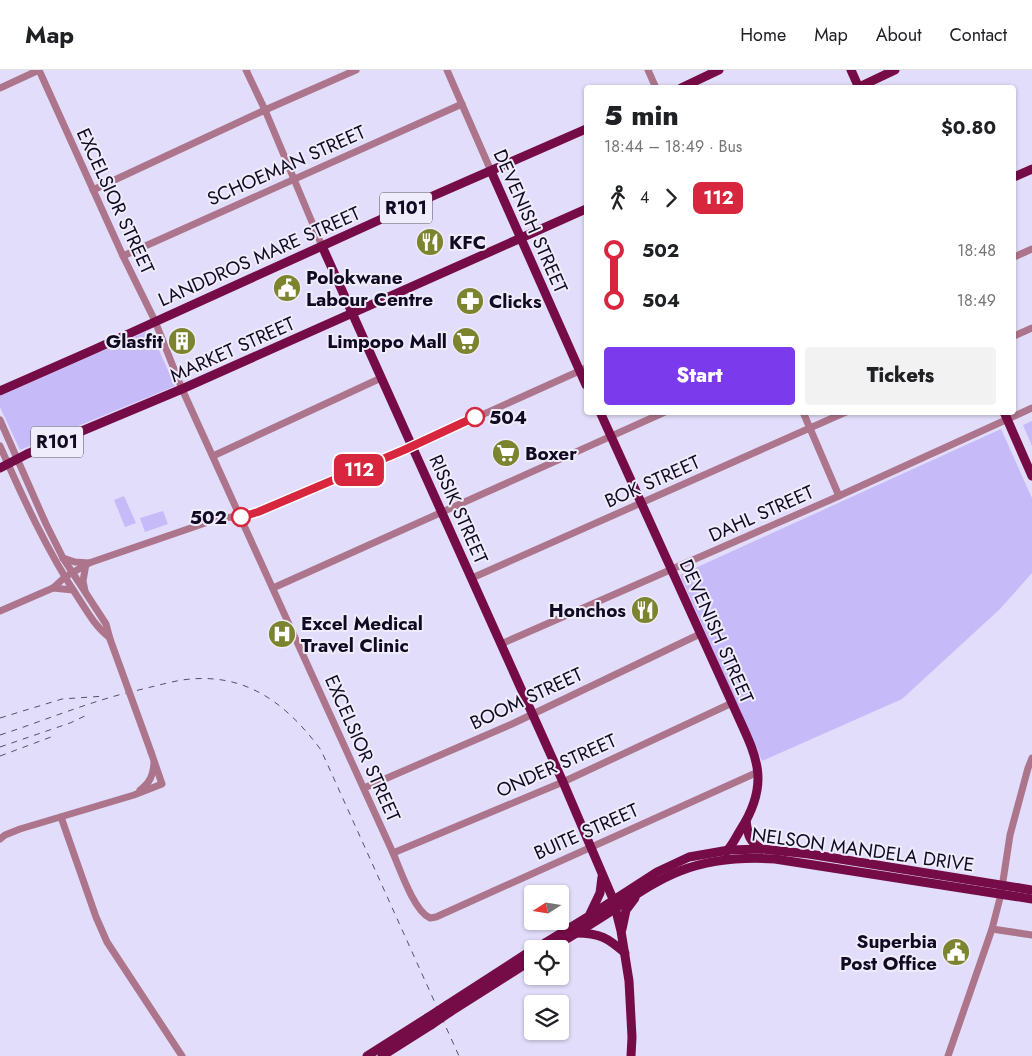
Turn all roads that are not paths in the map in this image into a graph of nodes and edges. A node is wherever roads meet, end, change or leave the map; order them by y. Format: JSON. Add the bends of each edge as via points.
{"nodes":[{"id":1,"x":39,"y":70,"type":"edge"},
{"id":2,"x":246,"y":70,"type":"edge"},
{"id":3,"x":356,"y":70,"type":"edge"},
{"id":4,"x":447,"y":70,"type":"edge"},
{"id":5,"x":648,"y":70,"type":"edge"},
{"id":6,"x":719,"y":70,"type":"edge"},
{"id":7,"x":851,"y":70,"type":"edge"},
{"id":8,"x":895,"y":70,"type":"edge"},
{"id":9,"x":655,"y":85,"type":"edge"},
{"id":10,"x":687,"y":85,"type":"edge"},
{"id":11,"x":857,"y":85,"type":"edge"},
{"id":12,"x":862,"y":85,"type":"edge"},
{"id":13,"x":0,"y":88,"type":"edge"},
{"id":14,"x":462,"y":104,"type":"junction"},
{"id":15,"x":265,"y":110,"type":"junction"},
{"id":16,"x":584,"y":130,"type":"edge"},
{"id":17,"x":1032,"y":168,"type":"edge"},
{"id":18,"x":491,"y":171,"type":"junction"},
{"id":19,"x":1016,"y":175,"type":"edge"},
{"id":20,"x":293,"y":180,"type":"junction"},
{"id":21,"x":93,"y":190,"type":"junction"},
{"id":22,"x":584,"y":210,"type":"edge"},
{"id":23,"x":520,"y":238,"type":"junction"},
{"id":24,"x":322,"y":246,"type":"junction"},
{"id":25,"x":1032,"y":249,"type":"edge"},
{"id":26,"x":123,"y":256,"type":"junction"},
{"id":27,"x":1016,"y":256,"type":"edge"},
{"id":28,"x":353,"y":313,"type":"junction"},
{"id":29,"x":155,"y":321,"type":"junction"},
{"id":30,"x":1032,"y":328,"type":"edge"},
{"id":31,"x":1016,"y":335,"type":"edge"},
{"id":32,"x":583,"y":370,"type":"edge"},
{"id":33,"x":381,"y":378,"type":"junction"},
{"id":34,"x":182,"y":389,"type":"junction"},
{"id":35,"x":0,"y":391,"type":"edge"},
{"id":36,"x":1032,"y":408,"type":"edge"},
{"id":37,"x":1016,"y":413,"type":"edge"},
{"id":38,"x":601,"y":415,"type":"edge"},
{"id":39,"x":659,"y":415,"type":"edge"},
{"id":40,"x":804,"y":415,"type":"edge"},
{"id":41,"x":840,"y":415,"type":"edge"},
{"id":42,"x":1005,"y":416,"type":"edge"},
{"id":43,"x":0,"y":420,"type":"edge"},
{"id":44,"x":810,"y":429,"type":"junction"},
{"id":45,"x":611,"y":437,"type":"junction"},
{"id":46,"x":0,"y":446,"type":"edge"},
{"id":47,"x":413,"y":446,"type":"junction"},
{"id":48,"x":213,"y":456,"type":"junction"},
{"id":49,"x":18,"y":459,"type":"junction"},
{"id":50,"x":4,"y":466,"type":"edge"},
{"id":51,"x":1032,"y":476,"type":"edge"},
{"id":52,"x":839,"y":496,"type":"junction"},
{"id":53,"x":641,"y":503,"type":"junction"},
{"id":54,"x":443,"y":513,"type":"junction"},
{"id":55,"x":241,"y":517,"type":"junction"},
{"id":56,"x":63,"y":558,"type":"junction"},
{"id":57,"x":88,"y":564,"type":"junction"},
{"id":58,"x":672,"y":570,"type":"junction"},
{"id":59,"x":72,"y":572,"type":"junction"},
{"id":60,"x":65,"y":577,"type":"junction"},
{"id":61,"x":472,"y":578,"type":"junction"},
{"id":62,"x":53,"y":588,"type":"junction"},
{"id":63,"x":273,"y":588,"type":"junction"},
{"id":64,"x":73,"y":590,"type":"junction"},
{"id":65,"x":85,"y":592,"type":"junction"},
{"id":66,"x":0,"y":611,"type":"edge"},
{"id":67,"x":700,"y":634,"type":"junction"},
{"id":68,"x":110,"y":638,"type":"junction"},
{"id":69,"x":501,"y":644,"type":"junction"},
{"id":70,"x":732,"y":703,"type":"junction"},
{"id":71,"x":532,"y":714,"type":"junction"},
{"id":72,"x":1032,"y":758,"type":"edge"},
{"id":73,"x":154,"y":761,"type":"junction"},
{"id":74,"x":758,"y":772,"type":"junction"},
{"id":75,"x":563,"y":782,"type":"junction"},
{"id":76,"x":364,"y":788,"type":"junction"},
{"id":77,"x":134,"y":795,"type":"junction"},
{"id":78,"x":61,"y":816,"type":"junction"},
{"id":79,"x":746,"y":821,"type":"junction"},
{"id":80,"x":0,"y":839,"type":"edge"},
{"id":81,"x":591,"y":846,"type":"junction"},
{"id":82,"x":729,"y":850,"type":"junction"},
{"id":83,"x":393,"y":853,"type":"junction"},
{"id":84,"x":762,"y":854,"type":"junction"},
{"id":85,"x":718,"y":862,"type":"junction"},
{"id":86,"x":602,"y":873,"type":"junction"},
{"id":87,"x":1002,"y":889,"type":"junction"},
{"id":88,"x":1032,"y":890,"type":"edge"},
{"id":89,"x":640,"y":892,"type":"junction"},
{"id":90,"x":1032,"y":899,"type":"edge"},
{"id":91,"x":614,"y":904,"type":"junction"},
{"id":92,"x":589,"y":916,"type":"junction"},
{"id":93,"x":427,"y":917,"type":"joint"},
{"id":94,"x":992,"y":929,"type":"junction"},
{"id":95,"x":621,"y":932,"type":"junction"},
{"id":96,"x":574,"y":934,"type":"junction"},
{"id":97,"x":1032,"y":935,"type":"edge"},
{"id":98,"x":550,"y":940,"type":"edge"},
{"id":99,"x":565,"y":940,"type":"edge"},
{"id":100,"x":625,"y":954,"type":"junction"},
{"id":101,"x":524,"y":957,"type":"edge"},
{"id":102,"x":524,"y":965,"type":"edge"},
{"id":103,"x":449,"y":1009,"type":"junction"},
{"id":104,"x":429,"y":1022,"type":"junction"},
{"id":105,"x":180,"y":1055,"type":"edge"},
{"id":106,"x":367,"y":1056,"type":"edge"},
{"id":107,"x":382,"y":1056,"type":"edge"},
{"id":108,"x":631,"y":1056,"type":"edge"},
{"id":109,"x":948,"y":1056,"type":"edge"}],
"edges":[{"from":1,"to":13,"type":"street"},
{"from":1,"to":21,"type":"street","name":"EXCELSIOR STREET"},
{"from":2,"to":15,"type":"street","name":"RISSIK STREET"},
{"from":3,"to":15,"type":"street"},
{"from":4,"to":14,"type":"street","name":"DEVENISH STREET"},
{"from":5,"to":9,"type":"street"},
{"from":6,"to":10,"type":"main road"},
{"from":7,"to":11,"type":"main road"},
{"from":8,"to":12,"type":"main road"},
{"from":14,"to":18,"type":"street","name":"DEVENISH STREET"},
{"from":14,"to":20,"type":"street","name":"SCHOEMAN STREET"},
{"from":15,"to":20,"type":"street","name":"RISSIK STREET"},
{"from":15,"to":21,"type":"street"},
{"from":16,"to":18,"type":"main road","name":"LANDDROS MARE STREET","number":"R101"},
{"from":17,"to":19,"type":"main road"},
{"from":18,"to":23,"type":"main road","name":"DEVENISH STREET"},
{"from":18,"to":24,"type":"main road","name":"LANDDROS MARE STREET","number":"R101"},
{"from":20,"to":24,"type":"street","name":"RISSIK STREET"},
{"from":20,"to":26,"type":"street","name":"SCHOEMAN STREET"},
{"from":21,"to":26,"type":"street","name":"EXCELSIOR STREET"},
{"from":22,"to":23,"type":"main road","name":"MARKET STREET","number":"R101"},
{"from":23,"to":28,"type":"main road","name":"MARKET STREET","number":"R101"},
{"from":23,"to":32,"type":"main road","name":"DEVENISH STREET"},
{"from":24,"to":28,"type":"main road","name":"RISSIK STREET"},
{"from":24,"to":29,"type":"main road","name":"LANDDROS MARE STREET","number":"R101"},
{"from":25,"to":27,"type":"street"},
{"from":26,"to":29,"type":"street","name":"EXCELSIOR STREET"},
{"from":28,"to":33,"type":"main road","name":"RISSIK STREET"},
{"from":28,"to":34,"type":"main road","name":"MARKET STREET","number":"R101"},
{"from":29,"to":34,"type":"street","name":"EXCELSIOR STREET"},
{"from":29,"to":35,"type":"main road","name":"LANDDROS MARE STREET","number":"R101"},
{"from":30,"to":31,"type":"street"},
{"from":32,"to":47,"type":"street"},
{"from":33,"to":47,"type":"main road","name":"RISSIK STREET"},
{"from":33,"to":48,"type":"street"},
{"from":34,"to":48,"type":"street","name":"EXCELSIOR STREET"},
{"from":34,"to":49,"type":"main road","name":"MARKET STREET","number":"R101"},
{"from":36,"to":37,"type":"street","name":"DAHL STREET"},
{"from":38,"to":45,"type":"main road","name":"DEVENISH STREET"},
{"from":39,"to":45,"type":"street"},
{"from":40,"to":44,"type":"street"},
{"from":41,"to":44,"type":"street","name":"BOK STREET"},
{"from":42,"to":51,"type":"main road"},
{"from":42,"to":52,"type":"street","name":"DAHL STREET"},
{"from":43,"to":49,"type":"street"},
{"from":44,"to":52,"type":"street"},
{"from":44,"to":53,"type":"street","name":"BOK STREET"},
{"from":45,"to":53,"type":"main road","name":"DEVENISH STREET"},
{"from":45,"to":54,"type":"street"},
{"from":46,"to":50,"type":"street"},
{"from":47,"to":54,"type":"main road","name":"RISSIK STREET"},
{"from":47,"to":55,"type":"street"},
{"from":48,"to":55,"type":"street","name":"EXCELSIOR STREET"},
{"from":49,"to":50,"type":"main road","name":"MARKET STREET","number":"R101"},
{"from":49,"to":56,"type":"street"},
{"from":50,"to":60,"type":"street"},
{"from":52,"to":58,"type":"street","name":"DAHL STREET"},
{"from":53,"to":58,"type":"main road","name":"DEVENISH STREET"},
{"from":53,"to":61,"type":"street","name":"BOK STREET"},
{"from":54,"to":61,"type":"main road","name":"RISSIK STREET"},
{"from":54,"to":63,"type":"street"},
{"from":55,"to":57,"type":"street","via":[[214,520]]},
{"from":55,"to":63,"type":"street","name":"EXCELSIOR STREET"},
{"from":56,"to":57,"type":"street"},
{"from":56,"to":59,"type":"street"},
{"from":57,"to":59,"type":"street"},
{"from":57,"to":65,"type":"street","via":[[83,581]]},
{"from":58,"to":67,"type":"main road","name":"DEVENISH STREET"},
{"from":58,"to":69,"type":"street","name":"DAHL STREET"},
{"from":59,"to":60,"type":"street"},
{"from":59,"to":65,"type":"street"},
{"from":60,"to":62,"type":"street"},
{"from":60,"to":64,"type":"street"},
{"from":61,"to":69,"type":"main road","name":"RISSIK STREET"},
{"from":62,"to":64,"type":"street"},
{"from":62,"to":66,"type":"street"},
{"from":63,"to":76,"type":"street","name":"EXCELSIOR STREET"},
{"from":64,"to":68,"type":"street","via":[[99,629]]},
{"from":65,"to":68,"type":"street","via":[[106,624]]},
{"from":67,"to":70,"type":"main road","name":"DEVENISH STREET"},
{"from":67,"to":71,"type":"street","name":"BOOM STREET"},
{"from":68,"to":73,"type":"street","bridge":true},
{"from":69,"to":71,"type":"main road","name":"RISSIK STREET"},
{"from":70,"to":74,"type":"main road","name":"DEVENISH STREET"},
{"from":70,"to":75,"type":"street","name":"ONDER STREET"},
{"from":71,"to":75,"type":"main road","name":"RISSIK STREET"},
{"from":71,"to":76,"type":"street","name":"BOOM STREET"},
{"from":72,"to":87,"type":"street","via":[[1010,835]]},
{"from":73,"to":77,"type":"street","via":[[149,783]]},
{"from":73,"to":77,"type":"street","via":[[162,784]]},
{"from":74,"to":79,"type":"main road","name":"DEVENISH STREET","via":[[758,790]]},
{"from":74,"to":81,"type":"street","name":"BUITE STREET"},
{"from":75,"to":81,"type":"main road","name":"RISSIK STREET"},
{"from":75,"to":83,"type":"street","name":"ONDER STREET"},
{"from":76,"to":83,"type":"street","name":"EXCELSIOR STREET"},
{"from":77,"to":78,"type":"street"},
{"from":78,"to":80,"type":"street","via":[[13,831]]},
{"from":78,"to":105,"type":"street","via":[[107,942]]},
{"from":79,"to":82,"type":"main road","name":"DEVENISH STREET"},
{"from":79,"to":84,"type":"main road","via":[[749,839]]},
{"from":81,"to":86,"type":"main road","name":"RISSIK STREET"},
{"from":81,"to":93,"type":"street","name":"BUITE STREET","via":[[436,917]]},
{"from":82,"to":84,"type":"main road","name":"NELSON MANDELA DRIVE"},
{"from":82,"to":85,"type":"main road","name":"DEVENISH STREET"},
{"from":82,"to":91,"type":"main road","name":"NELSON MANDELA DRIVE","via":[[681,860],[657,872]]},
{"from":83,"to":93,"type":"street","name":"EXCELSIOR STREET","via":[[416,902]]},
{"from":84,"to":85,"type":"main road","name":"NELSON MANDELA DRIVE"},
{"from":84,"to":87,"type":"main road","name":"NELSON MANDELA DRIVE","via":[[783,860]]},
{"from":84,"to":87,"type":"main road","name":"NELSON MANDELA DRIVE","via":[[790,852]]},
{"from":85,"to":89,"type":"main road","name":"NELSON MANDELA DRIVE","via":[[680,871]]},
{"from":86,"to":91,"type":"main road","name":"RISSIK STREET"},
{"from":86,"to":92,"type":"main road","via":[[600,893]]},
{"from":87,"to":88,"type":"main road","name":"NELSON MANDELA DRIVE"},
{"from":87,"to":90,"type":"main road","name":"NELSON MANDELA DRIVE"},
{"from":87,"to":94,"type":"street"},
{"from":89,"to":91,"type":"main road","name":"NELSON MANDELA DRIVE"},
{"from":89,"to":95,"type":"main road","via":[[626,910]]},
{"from":91,"to":92,"type":"main road","name":"NELSON MANDELA DRIVE"},
{"from":91,"to":95,"type":"main road","name":"RISSIK STREET"},
{"from":91,"to":96,"type":"main road","name":"NELSON MANDELA DRIVE"},
{"from":92,"to":98,"type":"main road","name":"NELSON MANDELA DRIVE"},
{"from":94,"to":97,"type":"street"},
{"from":94,"to":109,"type":"street"},
{"from":95,"to":100,"type":"main road","name":"RISSIK STREET"},
{"from":96,"to":99,"type":"main road","name":"NELSON MANDELA DRIVE"},
{"from":96,"to":100,"type":"main road","via":[[601,936]]},
{"from":100,"to":108,"type":"main road","name":"RISSIK STREET"},
{"from":101,"to":103,"type":"main road","name":"NELSON MANDELA DRIVE"},
{"from":102,"to":103,"type":"main road","name":"NELSON MANDELA DRIVE"},
{"from":103,"to":104,"type":"main road","name":"NELSON MANDELA DRIVE","bridge":true},
{"from":104,"to":106,"type":"main road","name":"NELSON MANDELA DRIVE"},
{"from":104,"to":107,"type":"main road","name":"NELSON MANDELA DRIVE"}]}
